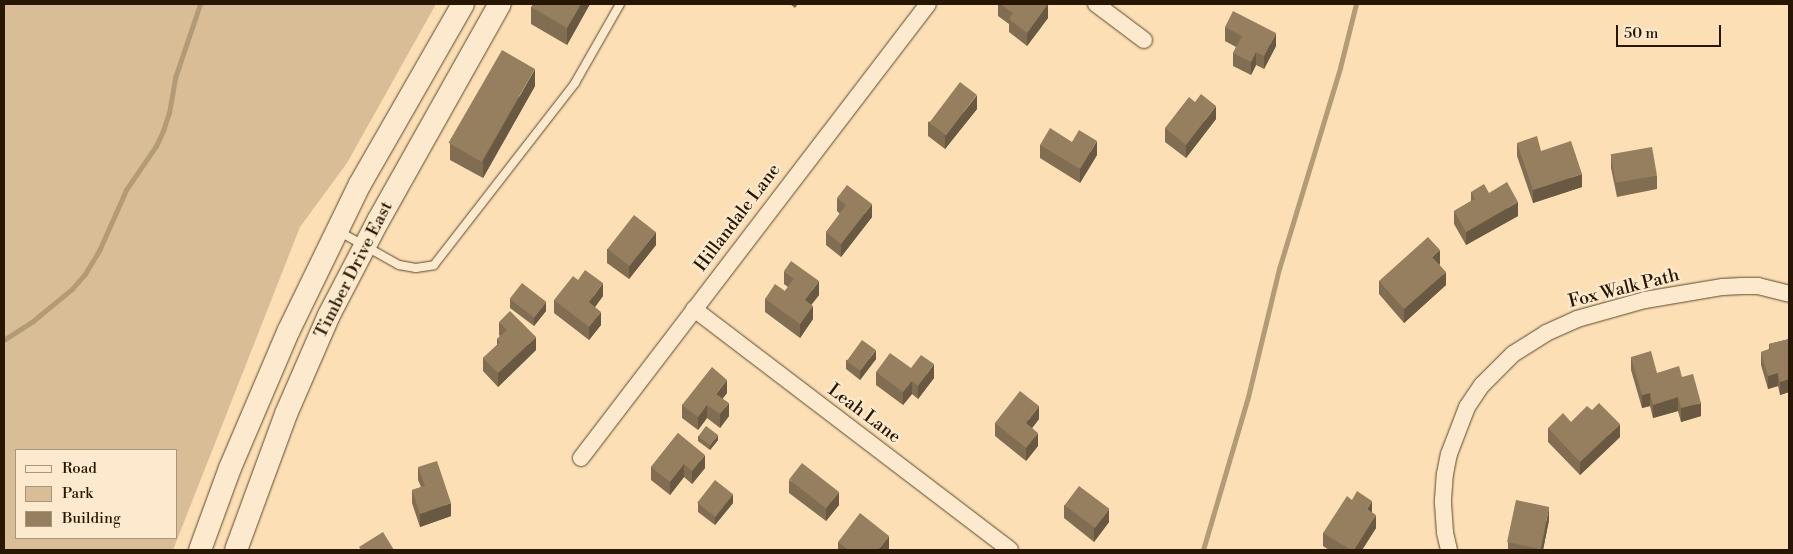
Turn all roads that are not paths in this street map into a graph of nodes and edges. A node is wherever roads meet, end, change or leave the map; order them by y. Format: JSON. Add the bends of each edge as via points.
{"nodes":[{"id":1,"x":463,"y":4,"type":"edge"},
{"id":2,"x":500,"y":4,"type":"edge"},
{"id":3,"x":620,"y":4,"type":"edge"},
{"id":4,"x":928,"y":4,"type":"edge"},
{"id":5,"x":1096,"y":4,"type":"edge"},
{"id":6,"x":1144,"y":40,"type":"dead end"},
{"id":7,"x":338,"y":231,"type":"junction"},
{"id":8,"x":366,"y":244,"type":"junction"},
{"id":9,"x":1789,"y":294,"type":"edge"},
{"id":10,"x":694,"y":309,"type":"junction"},
{"id":11,"x":581,"y":458,"type":"dead end"},
{"id":12,"x":200,"y":550,"type":"edge"},
{"id":13,"x":236,"y":550,"type":"edge"},
{"id":14,"x":1010,"y":550,"type":"edge"},
{"id":15,"x":1449,"y":550,"type":"edge"}],
"edges":[{"from":1,"to":7,"type":"main road","name":"Timber Drive East","via":[[360,184]]},
{"from":2,"to":8,"type":"main road","name":"Timber Drive East"},
{"from":3,"to":8,"type":"lane","via":[[575,83],[434,265],[416,268],[399,264]]},
{"from":4,"to":10,"type":"street","name":"Hillandale Lane"},
{"from":5,"to":6,"type":"street"},
{"from":7,"to":8,"type":"lane"},
{"from":7,"to":12,"type":"main road","name":"Timber Drive East","via":[[288,330],[230,468]]},
{"from":8,"to":13,"type":"main road","name":"Timber Drive East","via":[[329,315],[286,414]]},
{"from":9,"to":15,"type":"street","name":"Fox Walk Path","via":[[1758,286],[1742,286],[1645,300],[1577,319],[1546,333],[1513,354],[1482,385],[1467,407],[1451,446],[1444,474],[1443,500]]},
{"from":10,"to":11,"type":"street","name":"Hillandale Lane"},
{"from":10,"to":14,"type":"street","name":"Leah Lane"}]}
